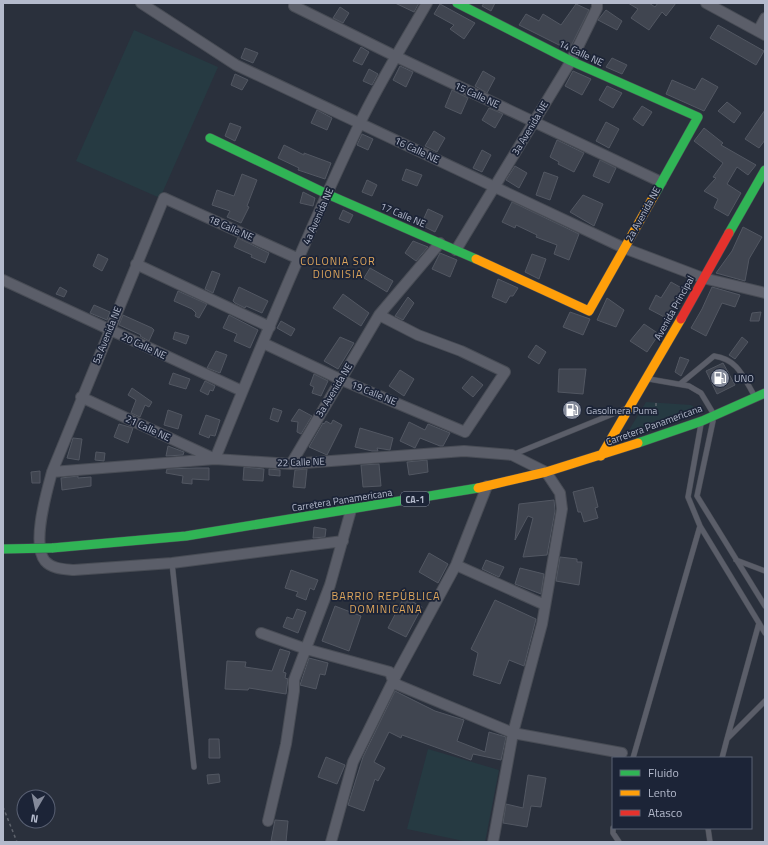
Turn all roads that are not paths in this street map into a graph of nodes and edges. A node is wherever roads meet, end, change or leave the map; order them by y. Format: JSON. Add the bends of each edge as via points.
{"nodes":[{"id":1,"x":141,"y":3,"type":"edge"},
{"id":2,"x":427,"y":3,"type":"edge"},
{"id":3,"x":457,"y":3,"type":"edge"},
{"id":4,"x":597,"y":3,"type":"edge"},
{"id":5,"x":706,"y":3,"type":"edge"},
{"id":6,"x":294,"y":6,"type":"dead end"},
{"id":7,"x":765,"y":18,"type":"edge"},
{"id":8,"x":761,"y":33,"type":"edge"},
{"id":9,"x":397,"y":57,"type":"junction"},
{"id":10,"x":571,"y":61,"type":"junction"},
{"id":11,"x":698,"y":117,"type":"joint"},
{"id":12,"x":534,"y":121,"type":"junction"},
{"id":13,"x":360,"y":123,"type":"junction"},
{"id":14,"x":210,"y":138,"type":"dead end"},
{"id":15,"x":765,"y":170,"type":"edge"},
{"id":16,"x":661,"y":182,"type":"junction"},
{"id":17,"x":495,"y":186,"type":"junction"},
{"id":18,"x":327,"y":194,"type":"junction"},
{"id":19,"x":164,"y":198,"type":"joint"},
{"id":20,"x":440,"y":243,"type":"junction"},
{"id":21,"x":624,"y":248,"type":"junction"},
{"id":22,"x":456,"y":250,"type":"junction"},
{"id":23,"x":299,"y":259,"type":"junction"},
{"id":24,"x":136,"y":264,"type":"junction"},
{"id":25,"x":703,"y":278,"type":"junction"},
{"id":26,"x":3,"y":280,"type":"edge"},
{"id":27,"x":765,"y":293,"type":"edge"},
{"id":28,"x":589,"y":311,"type":"joint"},
{"id":29,"x":379,"y":315,"type":"junction"},
{"id":30,"x":270,"y":327,"type":"junction"},
{"id":31,"x":109,"y":330,"type":"junction"},
{"id":32,"x":263,"y":343,"type":"junction"},
{"id":33,"x":340,"y":379,"type":"junction"},
{"id":34,"x":647,"y":379,"type":"junction"},
{"id":35,"x":680,"y":384,"type":"junction"},
{"id":36,"x":242,"y":391,"type":"junction"},
{"id":37,"x":765,"y":394,"type":"edge"},
{"id":38,"x":81,"y":397,"type":"junction"},
{"id":39,"x":755,"y":398,"type":"junction"},
{"id":40,"x":629,"y":407,"type":"junction"},
{"id":41,"x":715,"y":415,"type":"junction"},
{"id":42,"x":702,"y":421,"type":"junction"},
{"id":43,"x":465,"y":432,"type":"junction"},
{"id":44,"x":464,"y":450,"type":"junction"},
{"id":45,"x":512,"y":455,"type":"junction"},
{"id":46,"x":601,"y":456,"type":"junction"},
{"id":47,"x":215,"y":459,"type":"junction"},
{"id":48,"x":291,"y":464,"type":"junction"},
{"id":49,"x":52,"y":472,"type":"junction"},
{"id":50,"x":546,"y":472,"type":"junction"},
{"id":51,"x":486,"y":486,"type":"junction"},
{"id":52,"x":351,"y":510,"type":"junction"},
{"id":53,"x":700,"y":526,"type":"junction"},
{"id":54,"x":343,"y":541,"type":"junction"},
{"id":55,"x":3,"y":549,"type":"edge"},
{"id":56,"x":736,"y":560,"type":"junction"},
{"id":57,"x":172,"y":563,"type":"junction"},
{"id":58,"x":456,"y":565,"type":"junction"},
{"id":59,"x":765,"y":572,"type":"edge"},
{"id":60,"x":545,"y":605,"type":"junction"},
{"id":61,"x":765,"y":606,"type":"edge"},
{"id":62,"x":759,"y":623,"type":"junction"},
{"id":63,"x":261,"y":633,"type":"dead end"},
{"id":64,"x":765,"y":633,"type":"edge"},
{"id":65,"x":306,"y":649,"type":"junction"},
{"id":66,"x":393,"y":681,"type":"junction"},
{"id":67,"x":765,"y":701,"type":"edge"},
{"id":68,"x":514,"y":733,"type":"junction"},
{"id":69,"x":727,"y":739,"type":"junction"},
{"id":70,"x":622,"y":753,"type":"dead end"},
{"id":71,"x":633,"y":757,"type":"edge"},
{"id":72,"x":722,"y":757,"type":"edge"},
{"id":73,"x":194,"y":767,"type":"dead end"},
{"id":74,"x":268,"y":821,"type":"dead end"},
{"id":75,"x":613,"y":829,"type":"edge"},
{"id":76,"x":708,"y":829,"type":"edge"},
{"id":77,"x":331,"y":842,"type":"edge"},
{"id":78,"x":493,"y":842,"type":"edge"},
{"id":79,"x":619,"y":842,"type":"edge"},
{"id":80,"x":710,"y":842,"type":"edge"}],
"edges":[{"from":1,"to":13,"type":"street","name":"16 Calle NE","via":[[236,65]]},
{"from":2,"to":9,"type":"street","name":"4a Avenida NE"},
{"from":3,"to":10,"type":"main road","name":"14 Calle NE"},
{"from":4,"to":10,"type":"street","name":"3a Avenida NE","via":[[597,8]]},
{"from":5,"to":8,"type":"street"},
{"from":6,"to":9,"type":"street","name":"15 Calle NE"},
{"from":7,"to":8,"type":"street"},
{"from":9,"to":12,"type":"street","name":"15 Calle NE"},
{"from":9,"to":13,"type":"street","name":"4a Avenida NE"},
{"from":10,"to":11,"type":"main road","name":"14 Calle NE"},
{"from":10,"to":12,"type":"street","name":"3a Avenida NE"},
{"from":11,"to":16,"type":"main road","name":"2a Avenida NE"},
{"from":12,"to":16,"type":"street","name":"15 Calle NE"},
{"from":12,"to":17,"type":"street","name":"3a Avenida NE"},
{"from":13,"to":17,"type":"street","name":"16 Calle NE"},
{"from":13,"to":18,"type":"street","name":"4a Avenida NE"},
{"from":14,"to":18,"type":"main road","name":"17 Calle NE"},
{"from":15,"to":25,"type":"main road","name":"Avenida Principal"},
{"from":16,"to":21,"type":"main road","name":"2a Avenida NE"},
{"from":17,"to":21,"type":"street","name":"16 Calle NE"},
{"from":17,"to":22,"type":"street","name":"3a Avenida NE"},
{"from":18,"to":20,"type":"main road","name":"17 Calle NE"},
{"from":18,"to":23,"type":"street","name":"4a Avenida NE"},
{"from":19,"to":23,"type":"street","name":"18 Calle NE"},
{"from":19,"to":24,"type":"street","name":"5a Avenida NE"},
{"from":20,"to":22,"type":"main road","name":"17 Calle NE"},
{"from":20,"to":29,"type":"street","name":"3a Avenida NE"},
{"from":21,"to":25,"type":"street","name":"16 Calle NE"},
{"from":21,"to":28,"type":"main road","name":"2a Avenida NE"},
{"from":22,"to":28,"type":"main road","name":"17 Calle NE"},
{"from":23,"to":30,"type":"street","name":"4a Avenida NE"},
{"from":24,"to":30,"type":"street"},
{"from":24,"to":31,"type":"street","name":"5a Avenida NE"},
{"from":25,"to":27,"type":"street","name":"16 Calle NE"},
{"from":25,"to":34,"type":"main road","name":"Avenida Principal"},
{"from":26,"to":31,"type":"street","name":"20 Calle NE"},
{"from":29,"to":33,"type":"street","name":"3a Avenida NE"},
{"from":29,"to":43,"type":"street","via":[[418,335],[461,351],[505,372]]},
{"from":30,"to":32,"type":"street","name":"4a Avenida NE"},
{"from":31,"to":36,"type":"street","name":"20 Calle NE"},
{"from":31,"to":38,"type":"street","name":"5a Avenida NE"},
{"from":32,"to":33,"type":"street","name":"19 Calle NE"},
{"from":32,"to":36,"type":"street","name":"4a Avenida NE"},
{"from":33,"to":43,"type":"street","name":"19 Calle NE"},
{"from":33,"to":48,"type":"street","name":"3a Avenida NE"},
{"from":34,"to":35,"type":"lane"},
{"from":34,"to":40,"type":"main road","name":"Avenida Principal"},
{"from":35,"to":39,"type":"lane","via":[[714,356],[720,356],[737,366]]},
{"from":35,"to":41,"type":"lane","via":[[701,393]]},
{"from":36,"to":47,"type":"street","name":"4a Avenida NE"},
{"from":37,"to":39,"type":"main road","name":"Carretera Panamericana","number":"CA-1"},
{"from":38,"to":47,"type":"street","name":"21 Calle NE"},
{"from":38,"to":49,"type":"street","name":"5a Avenida NE"},
{"from":39,"to":41,"type":"main road","name":"Carretera Panamericana","number":"CA-1"},
{"from":40,"to":45,"type":"lane"},
{"from":40,"to":46,"type":"main road","name":"Avenida Principal"},
{"from":41,"to":42,"type":"main road","name":"Carretera Panamericana","number":"CA-1"},
{"from":41,"to":56,"type":"lane","via":[[697,496]]},
{"from":42,"to":46,"type":"main road","name":"Carretera Panamericana","number":"CA-1"},
{"from":42,"to":53,"type":"lane","via":[[688,497]]},
{"from":43,"to":44,"type":"street"},
{"from":44,"to":45,"type":"street","name":"22 Calle NE"},
{"from":44,"to":48,"type":"street","name":"22 Calle NE"},
{"from":45,"to":50,"type":"street","name":"22 Calle NE"},
{"from":46,"to":50,"type":"main road","name":"Carretera Panamericana","number":"CA-1"},
{"from":47,"to":48,"type":"street","name":"22 Calle NE"},
{"from":47,"to":49,"type":"street","name":"22 Calle NE"},
{"from":49,"to":57,"type":"street","name":"5a Avenida NE","via":[[40,527],[42,557],[49,564],[74,570]]},
{"from":50,"to":51,"type":"main road","name":"Carretera Panamericana","number":"CA-1"},
{"from":50,"to":60,"type":"street","via":[[560,493],[562,509]]},
{"from":51,"to":52,"type":"main road","name":"Carretera Panamericana","number":"CA-1"},
{"from":51,"to":58,"type":"street"},
{"from":52,"to":54,"type":"street"},
{"from":52,"to":55,"type":"main road","name":"Carretera Panamericana","number":"CA-1","bridge":true,"via":[[186,536],[52,548]]},
{"from":53,"to":62,"type":"lane"},
{"from":53,"to":71,"type":"lane"},
{"from":54,"to":57,"type":"street","name":"5a Avenida NE"},
{"from":54,"to":65,"type":"street"},
{"from":56,"to":59,"type":"lane"},
{"from":56,"to":61,"type":"lane"},
{"from":57,"to":73,"type":"lane"},
{"from":58,"to":60,"type":"street"},
{"from":58,"to":66,"type":"street"},
{"from":60,"to":68,"type":"street"},
{"from":62,"to":64,"type":"lane"},
{"from":62,"to":69,"type":"lane"},
{"from":63,"to":65,"type":"street"},
{"from":65,"to":66,"type":"street","via":[[390,672]]},
{"from":65,"to":74,"type":"street","via":[[294,680],[285,750]]},
{"from":66,"to":68,"type":"street"},
{"from":66,"to":77,"type":"street","via":[[353,762]]},
{"from":67,"to":69,"type":"lane"},
{"from":68,"to":70,"type":"street"},
{"from":68,"to":78,"type":"street"},
{"from":69,"to":72,"type":"lane"},
{"from":75,"to":79,"type":"lane"},
{"from":76,"to":80,"type":"lane"}]}
